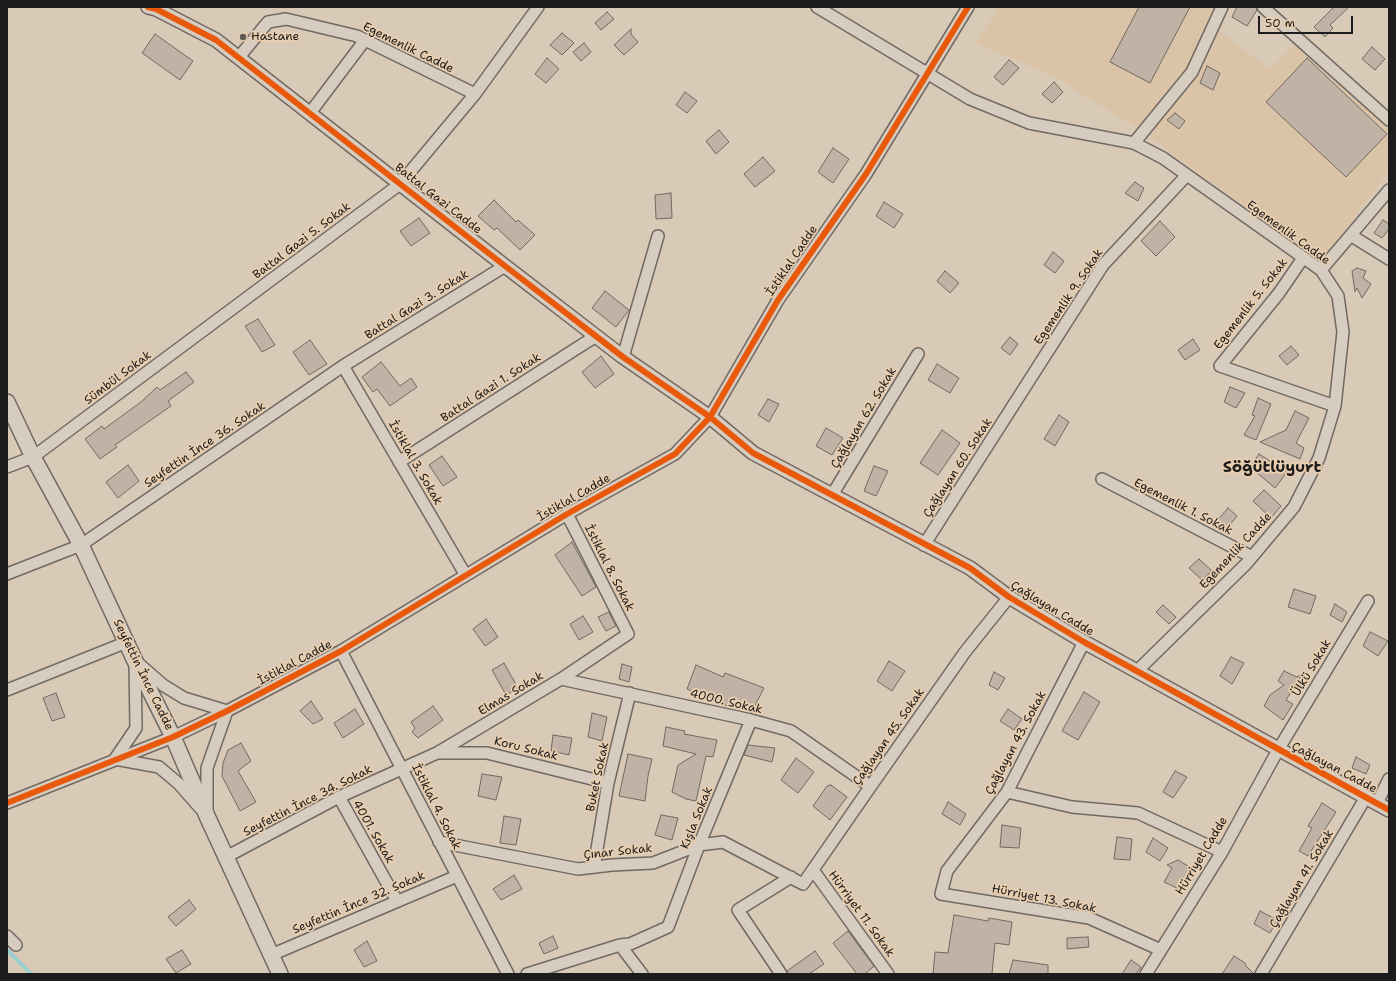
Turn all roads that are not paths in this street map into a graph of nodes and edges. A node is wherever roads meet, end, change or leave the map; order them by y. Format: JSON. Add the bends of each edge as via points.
{"nodes":[{"id":1,"x":148,"y":7,"type":"edge"},
{"id":2,"x":538,"y":7,"type":"edge"},
{"id":3,"x":817,"y":7,"type":"edge"},
{"id":4,"x":968,"y":7,"type":"edge"},
{"id":5,"x":1222,"y":7,"type":"edge"},
{"id":6,"x":1263,"y":7,"type":"edge"},
{"id":7,"x":365,"y":40,"type":"junction"},
{"id":8,"x":238,"y":57,"type":"junction"},
{"id":9,"x":927,"y":72,"type":"junction"},
{"id":10,"x":475,"y":94,"type":"junction"},
{"id":11,"x":310,"y":113,"type":"junction"},
{"id":12,"x":1389,"y":120,"type":"edge"},
{"id":13,"x":1134,"y":143,"type":"junction"},
{"id":14,"x":1186,"y":176,"type":"junction"},
{"id":15,"x":400,"y":184,"type":"junction"},
{"id":16,"x":1389,"y":190,"type":"edge"},
{"id":17,"x":658,"y":236,"type":"dead end"},
{"id":18,"x":1352,"y":236,"type":"junction"},
{"id":19,"x":1304,"y":258,"type":"junction"},
{"id":20,"x":1389,"y":259,"type":"edge"},
{"id":21,"x":505,"y":266,"type":"junction"},
{"id":22,"x":1321,"y":270,"type":"junction"},
{"id":23,"x":218,"y":319,"type":"joint"},
{"id":24,"x":596,"y":336,"type":"junction"},
{"id":25,"x":918,"y":354,"type":"dead end"},
{"id":26,"x":623,"y":356,"type":"junction"},
{"id":27,"x":343,"y":366,"type":"junction"},
{"id":28,"x":7,"y":402,"type":"edge"},
{"id":29,"x":1014,"y":405,"type":"joint"},
{"id":30,"x":1335,"y":406,"type":"junction"},
{"id":31,"x":710,"y":417,"type":"junction"},
{"id":32,"x":33,"y":457,"type":"junction"},
{"id":33,"x":399,"y":462,"type":"junction"},
{"id":34,"x":7,"y":467,"type":"edge"},
{"id":35,"x":1102,"y":479,"type":"dead end"},
{"id":36,"x":832,"y":496,"type":"junction"},
{"id":37,"x":566,"y":514,"type":"junction"},
{"id":38,"x":81,"y":545,"type":"junction"},
{"id":39,"x":924,"y":545,"type":"junction"},
{"id":40,"x":1252,"y":557,"type":"junction"},
{"id":41,"x":7,"y":574,"type":"edge"},
{"id":42,"x":465,"y":574,"type":"junction"},
{"id":43,"x":1009,"y":597,"type":"junction"},
{"id":44,"x":1368,"y":601,"type":"dead end"},
{"id":45,"x":628,"y":634,"type":"joint"},
{"id":46,"x":127,"y":642,"type":"junction"},
{"id":47,"x":1084,"y":642,"type":"junction"},
{"id":48,"x":341,"y":651,"type":"junction"},
{"id":49,"x":135,"y":661,"type":"junction"},
{"id":50,"x":1137,"y":671,"type":"junction"},
{"id":51,"x":561,"y":679,"type":"junction"},
{"id":52,"x":7,"y":690,"type":"edge"},
{"id":53,"x":630,"y":693,"type":"junction"},
{"id":54,"x":227,"y":711,"type":"junction"},
{"id":55,"x":751,"y":720,"type":"junction"},
{"id":56,"x":173,"y":737,"type":"junction"},
{"id":57,"x":1278,"y":750,"type":"junction"},
{"id":58,"x":437,"y":753,"type":"junction"},
{"id":59,"x":115,"y":759,"type":"junction"},
{"id":60,"x":402,"y":769,"type":"junction"},
{"id":61,"x":1389,"y":779,"type":"edge"},
{"id":62,"x":608,"y":783,"type":"junction"},
{"id":63,"x":870,"y":786,"type":"junction"},
{"id":64,"x":1007,"y":792,"type":"junction"},
{"id":65,"x":339,"y":797,"type":"junction"},
{"id":66,"x":1371,"y":800,"type":"junction"},
{"id":67,"x":7,"y":803,"type":"edge"},
{"id":68,"x":1389,"y":810,"type":"edge"},
{"id":69,"x":207,"y":816,"type":"junction"},
{"id":70,"x":439,"y":842,"type":"junction"},
{"id":71,"x":699,"y":845,"type":"junction"},
{"id":72,"x":1222,"y":852,"type":"junction"},
{"id":73,"x":226,"y":857,"type":"junction"},
{"id":74,"x":594,"y":867,"type":"junction"},
{"id":75,"x":813,"y":870,"type":"junction"},
{"id":76,"x":457,"y":876,"type":"junction"},
{"id":77,"x":791,"y":877,"type":"junction"},
{"id":78,"x":941,"y":894,"type":"joint"},
{"id":79,"x":398,"y":901,"type":"junction"},
{"id":80,"x":7,"y":936,"type":"edge"},
{"id":81,"x":620,"y":944,"type":"junction"},
{"id":82,"x":16,"y":945,"type":"dead end"},
{"id":83,"x":1161,"y":950,"type":"junction"},
{"id":84,"x":271,"y":954,"type":"junction"},
{"id":85,"x":280,"y":974,"type":"edge"},
{"id":86,"x":508,"y":974,"type":"edge"},
{"id":87,"x":527,"y":974,"type":"edge"},
{"id":88,"x":642,"y":974,"type":"edge"},
{"id":89,"x":781,"y":974,"type":"edge"},
{"id":90,"x":888,"y":974,"type":"edge"},
{"id":91,"x":1146,"y":974,"type":"edge"},
{"id":92,"x":1261,"y":974,"type":"edge"}],
"edges":[{"from":1,"to":8,"type":"street","name":"Battal Gazi Cadde","via":[[216,40]]},
{"from":2,"to":10,"type":"street"},
{"from":3,"to":9,"type":"street","name":"Egemenlik Cadde"},
{"from":4,"to":9,"type":"street","name":"İstiklal Cadde"},
{"from":5,"to":13,"type":"street","via":[[1192,72]]},
{"from":6,"to":12,"type":"street"},
{"from":7,"to":8,"type":"street","name":"Egemenlik Cadde","via":[[286,19],[268,22]]},
{"from":7,"to":10,"type":"street","name":"Egemenlik Cadde"},
{"from":7,"to":11,"type":"street"},
{"from":8,"to":11,"type":"street","name":"Battal Gazi Cadde"},
{"from":9,"to":13,"type":"street","name":"Egemenlik Cadde","via":[[970,99],[1029,123]]},
{"from":9,"to":31,"type":"street","name":"İstiklal Cadde","via":[[866,174],[778,300]]},
{"from":10,"to":15,"type":"street","name":"Battal Gazi 5. Sokak"},
{"from":11,"to":15,"type":"street","name":"Battal Gazi Cadde"},
{"from":13,"to":14,"type":"street","name":"Egemenlik Cadde","via":[[1163,158]]},
{"from":14,"to":19,"type":"street","name":"Egemenlik Cadde"},
{"from":14,"to":29,"type":"street","name":"Egemenlik 9. Sokak","via":[[1103,265]]},
{"from":15,"to":21,"type":"street","name":"Battal Gazi Cadde"},
{"from":15,"to":23,"type":"street","name":"Battal Gazi 5. Sokak"},
{"from":16,"to":18,"type":"street"},
{"from":17,"to":26,"type":"street"},
{"from":18,"to":20,"type":"street"},
{"from":18,"to":22,"type":"street"},
{"from":19,"to":22,"type":"street","name":"Egemenlik Cadde"},
{"from":19,"to":30,"type":"street","name":"Egemenlik 5. Sokak","via":[[1220,366]]},
{"from":21,"to":24,"type":"street","name":"Battal Gazi Cadde"},
{"from":21,"to":27,"type":"street","name":"Battal Gazi 3. Sokak"},
{"from":22,"to":30,"type":"street","name":"Egemenlik Cadde","via":[[1338,296],[1343,332]]},
{"from":23,"to":32,"type":"street","name":"Sümbül Sokak"},
{"from":24,"to":26,"type":"street","name":"Battal Gazi Cadde"},
{"from":24,"to":33,"type":"street","name":"Battal Gazi 1. Sokak"},
{"from":25,"to":36,"type":"street","name":"Çağlayan 62. Sokak"},
{"from":26,"to":31,"type":"street","name":"Battal Gazi Cadde"},
{"from":27,"to":33,"type":"street","name":"İstiklal 3. Sokak"},
{"from":27,"to":38,"type":"street","name":"Seyfettin İnce 36. Sokak"},
{"from":28,"to":32,"type":"main road","name":"Seyfettin İnce Cadde"},
{"from":29,"to":39,"type":"street","name":"Çağlayan 60. Sokak"},
{"from":30,"to":40,"type":"street","name":"Egemenlik Cadde","via":[[1319,458],[1294,506]]},
{"from":31,"to":36,"type":"street","name":"Çağlayan Cadde","via":[[753,453]]},
{"from":31,"to":37,"type":"street","name":"İstiklal Cadde","via":[[675,454]]},
{"from":32,"to":34,"type":"street","name":"Sümbül Sokak"},
{"from":32,"to":38,"type":"main road","name":"Seyfettin İnce Cadde"},
{"from":33,"to":42,"type":"street","name":"İstiklal 3. Sokak"},
{"from":35,"to":40,"type":"street","name":"Egemenlik 1. Sokak"},
{"from":36,"to":39,"type":"street","name":"Çağlayan Cadde"},
{"from":37,"to":42,"type":"street","name":"İstiklal Cadde"},
{"from":37,"to":45,"type":"street","name":"İstiklal 8. Sokak"},
{"from":38,"to":41,"type":"street","name":"Seyfettin İnce 36. Sokak"},
{"from":38,"to":46,"type":"main road","name":"Seyfettin İnce Cadde"},
{"from":39,"to":43,"type":"street","name":"Çağlayan Cadde","via":[[970,568]]},
{"from":40,"to":50,"type":"street","name":"Egemenlik Cadde"},
{"from":42,"to":48,"type":"street","name":"İstiklal Cadde"},
{"from":43,"to":47,"type":"street","name":"Çağlayan Cadde"},
{"from":43,"to":63,"type":"street","name":"Çağlayan 45. Sokak","via":[[965,652]]},
{"from":44,"to":57,"type":"street","name":"Ülkü Sokak"},
{"from":45,"to":51,"type":"street","name":"Elmas Sokak"},
{"from":46,"to":49,"type":"main road","name":"Seyfettin İnce Cadde"},
{"from":46,"to":52,"type":"street"},
{"from":47,"to":50,"type":"street","name":"Çağlayan Cadde"},
{"from":47,"to":64,"type":"street","name":"Çağlayan 43. Sokak"},
{"from":48,"to":54,"type":"street","name":"İstiklal Cadde"},
{"from":48,"to":60,"type":"street","name":"İstiklal 4. Sokak"},
{"from":49,"to":54,"type":"street","via":[[163,685],[184,698]]},
{"from":49,"to":56,"type":"main road","name":"Seyfettin İnce Cadde"},
{"from":49,"to":59,"type":"street","via":[[136,728]]},
{"from":50,"to":57,"type":"street","name":"Çağlayan Cadde"},
{"from":51,"to":53,"type":"street","name":"4000. Sokak"},
{"from":51,"to":58,"type":"street","name":"Elmas Sokak"},
{"from":53,"to":55,"type":"street","name":"4000. Sokak"},
{"from":53,"to":62,"type":"street","name":"Buket Sokak"},
{"from":54,"to":56,"type":"street","name":"İstiklal Cadde"},
{"from":54,"to":69,"type":"street","via":[[207,768]]},
{"from":55,"to":63,"type":"street","name":"4000. Sokak","via":[[791,731]]},
{"from":55,"to":71,"type":"street","name":"Kışla Sokak"},
{"from":56,"to":59,"type":"street","name":"İstiklal Cadde"},
{"from":56,"to":69,"type":"main road","name":"Seyfettin İnce Cadde"},
{"from":57,"to":66,"type":"street","name":"Çağlayan Cadde"},
{"from":57,"to":72,"type":"street","name":"Hürriyet Cadde"},
{"from":58,"to":60,"type":"street","name":"Elmas Sokak"},
{"from":58,"to":62,"type":"street","name":"Koru Sokak","via":[[487,752]]},
{"from":59,"to":67,"type":"street","name":"İstiklal Cadde"},
{"from":59,"to":69,"type":"street","via":[[160,768],[179,784]]},
{"from":60,"to":65,"type":"street","name":"Seyfettin İnce 34. Sokak"},
{"from":60,"to":70,"type":"street","name":"İstiklal 4. Sokak"},
{"from":61,"to":66,"type":"street","name":"Çağlayan 41. Sokak"},
{"from":62,"to":74,"type":"street","name":"Buket Sokak"},
{"from":63,"to":75,"type":"street","name":"Çağlayan 45. Sokak"},
{"from":64,"to":72,"type":"street","via":[[1072,806],[1138,813]]},
{"from":64,"to":78,"type":"street","name":"Çağlayan 43. Sokak","via":[[948,871]]},
{"from":65,"to":73,"type":"street","name":"Seyfettin İnce 34. Sokak"},
{"from":65,"to":79,"type":"street","name":"4001. Sokak"},
{"from":66,"to":68,"type":"street","name":"Çağlayan Cadde"},
{"from":66,"to":92,"type":"street","name":"Çağlayan 41. Sokak"},
{"from":69,"to":73,"type":"main road","name":"Seyfettin İnce Cadde"},
{"from":70,"to":74,"type":"street","name":"Çınar Sokak","via":[[578,869]]},
{"from":70,"to":76,"type":"street","name":"İstiklal 4. Sokak"},
{"from":71,"to":74,"type":"street","name":"Çınar Sokak","via":[[653,863]]},
{"from":71,"to":77,"type":"street","name":"Çınar Sokak","via":[[723,842]]},
{"from":71,"to":81,"type":"street","name":"Kışla Sokak","via":[[668,927],[630,944]]},
{"from":72,"to":83,"type":"street","name":"Hürriyet Cadde"},
{"from":73,"to":84,"type":"main road","name":"Seyfettin İnce Cadde"},
{"from":75,"to":77,"type":"street","name":"Çağlayan 45. Sokak","via":[[804,884]]},
{"from":75,"to":90,"type":"street","name":"Hürriyet 11. Sokak"},
{"from":76,"to":79,"type":"street","name":"Seyfettin İnce 32. Sokak"},
{"from":76,"to":86,"type":"street","name":"İstiklal 4. Sokak"},
{"from":77,"to":89,"type":"street","via":[[738,910]]},
{"from":78,"to":83,"type":"street","name":"Hürriyet 13. Sokak","via":[[1089,918]]},
{"from":79,"to":84,"type":"street","name":"Seyfettin İnce 32. Sokak"},
{"from":80,"to":82,"type":"street"},
{"from":81,"to":87,"type":"street"},
{"from":81,"to":88,"type":"street"},
{"from":83,"to":91,"type":"street","name":"Hürriyet Cadde"},
{"from":84,"to":85,"type":"main road","name":"Seyfettin İnce Cadde"}]}
